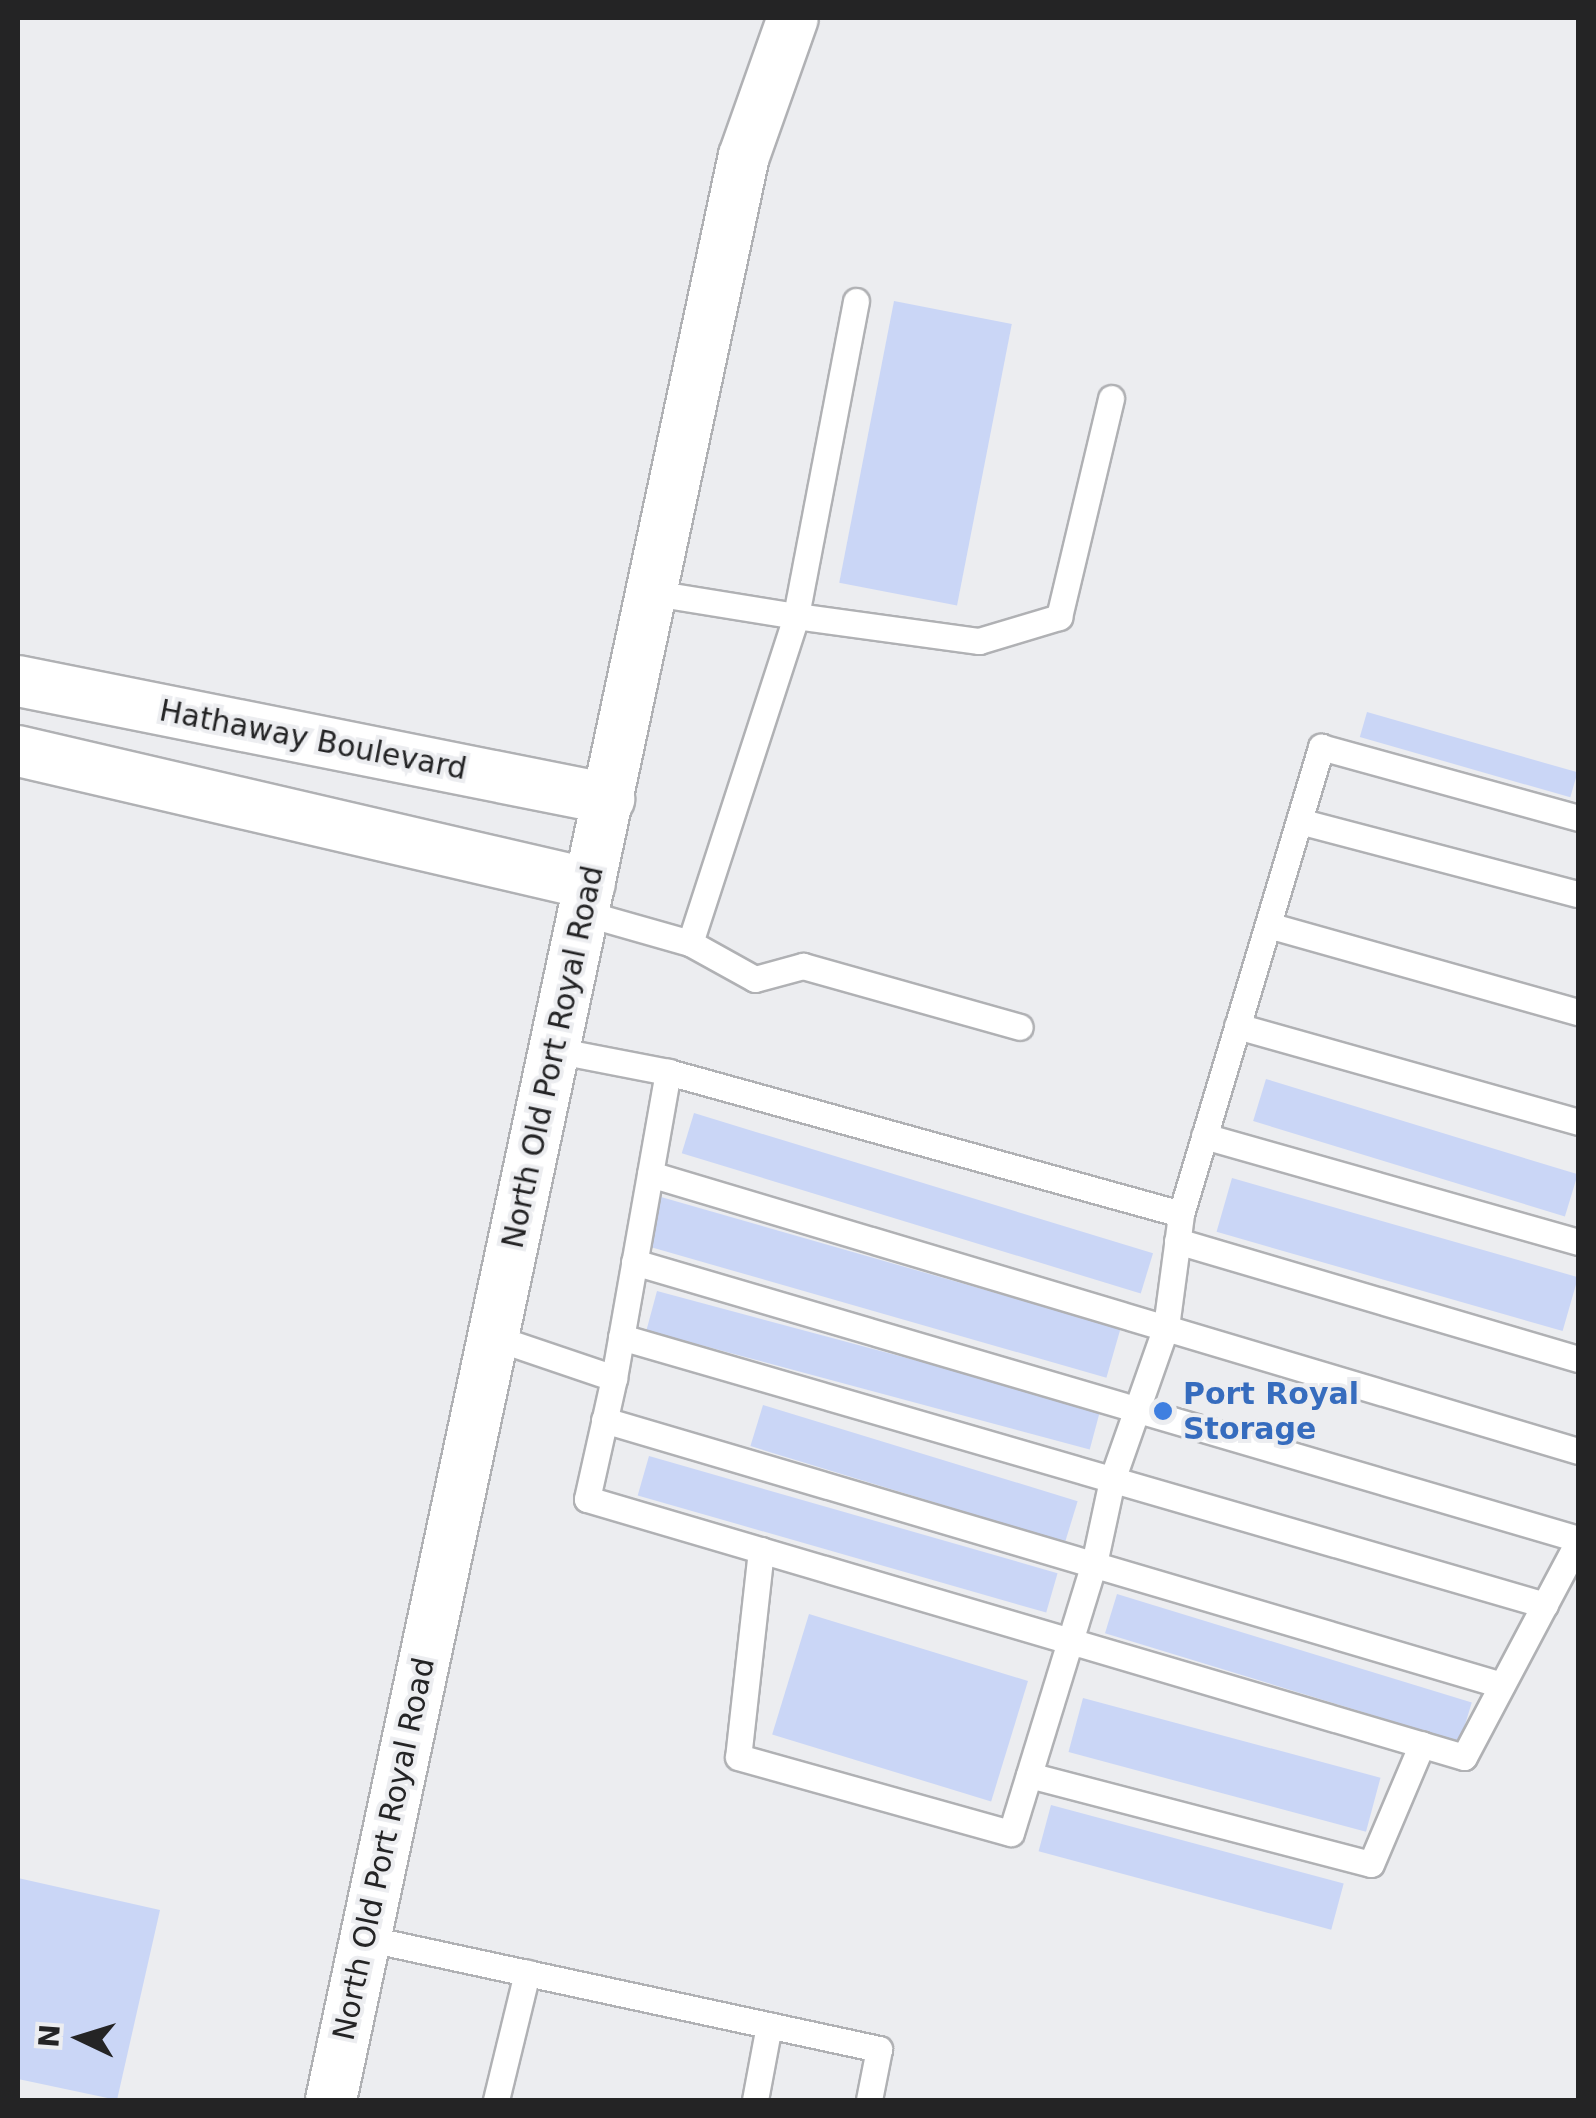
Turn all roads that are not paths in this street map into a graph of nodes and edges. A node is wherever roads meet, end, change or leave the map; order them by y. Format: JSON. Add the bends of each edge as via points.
{"nodes":[{"id":1,"x":793,"y":18,"type":"edge"},
{"id":2,"x":856,"y":301,"type":"dead end"},
{"id":3,"x":1111,"y":398,"type":"dead end"},
{"id":4,"x":654,"y":593,"type":"junction"},
{"id":5,"x":796,"y":616,"type":"junction"},
{"id":6,"x":18,"y":681,"type":"edge"},
{"id":7,"x":18,"y":751,"type":"edge"},
{"id":8,"x":609,"y":800,"type":"junction"},
{"id":9,"x":1578,"y":818,"type":"edge"},
{"id":10,"x":1299,"y":821,"type":"junction"},
{"id":11,"x":1578,"y":894,"type":"edge"},
{"id":12,"x":587,"y":898,"type":"junction"},
{"id":13,"x":1268,"y":924,"type":"junction"},
{"id":14,"x":690,"y":943,"type":"junction"},
{"id":15,"x":1578,"y":1012,"type":"edge"},
{"id":16,"x":1237,"y":1026,"type":"junction"},
{"id":17,"x":1020,"y":1027,"type":"dead end"},
{"id":18,"x":555,"y":1050,"type":"junction"},
{"id":19,"x":668,"y":1072,"type":"junction"},
{"id":20,"x":1578,"y":1122,"type":"edge"},
{"id":21,"x":1204,"y":1136,"type":"junction"},
{"id":22,"x":650,"y":1174,"type":"junction"},
{"id":23,"x":1181,"y":1214,"type":"junction"},
{"id":24,"x":1177,"y":1241,"type":"junction"},
{"id":25,"x":1578,"y":1242,"type":"edge"},
{"id":26,"x":634,"y":1262,"type":"junction"},
{"id":27,"x":1166,"y":1328,"type":"junction"},
{"id":28,"x":493,"y":1336,"type":"junction"},
{"id":29,"x":621,"y":1337,"type":"junction"},
{"id":30,"x":1578,"y":1359,"type":"edge"},
{"id":31,"x":614,"y":1378,"type":"junction"},
{"id":32,"x":1141,"y":1410,"type":"junction"},
{"id":33,"x":604,"y":1420,"type":"junction"},
{"id":34,"x":1578,"y":1450,"type":"edge"},
{"id":35,"x":1112,"y":1480,"type":"junction"},
{"id":36,"x":1578,"y":1541,"type":"edge"},
{"id":37,"x":761,"y":1550,"type":"junction"},
{"id":38,"x":1094,"y":1564,"type":"junction"},
{"id":39,"x":1545,"y":1605,"type":"junction"},
{"id":40,"x":1069,"y":1641,"type":"junction"},
{"id":41,"x":1502,"y":1685,"type":"junction"},
{"id":42,"x":1422,"y":1744,"type":"junction"},
{"id":43,"x":1029,"y":1776,"type":"junction"},
{"id":44,"x":365,"y":1938,"type":"junction"},
{"id":45,"x":527,"y":1973,"type":"junction"},
{"id":46,"x":769,"y":2025,"type":"junction"},
{"id":47,"x":330,"y":2100,"type":"edge"},
{"id":48,"x":496,"y":2100,"type":"edge"},
{"id":49,"x":755,"y":2100,"type":"edge"},
{"id":50,"x":869,"y":2100,"type":"edge"}],
"edges":[{"from":1,"to":4,"type":"street","name":"North Old Port Royal Road","via":[[744,156]]},
{"from":2,"to":5,"type":"lane"},
{"from":3,"to":5,"type":"lane","via":[[1059,617],[979,640]]},
{"from":4,"to":5,"type":"lane"},
{"from":4,"to":8,"type":"street","name":"North Old Port Royal Road"},
{"from":5,"to":14,"type":"lane"},
{"from":6,"to":8,"type":"street","name":"Hathaway Boulevard"},
{"from":7,"to":12,"type":"street"},
{"from":8,"to":12,"type":"street","name":"North Old Port Royal Road"},
{"from":9,"to":10,"type":"lane","via":[[1321,746]]},
{"from":10,"to":11,"type":"lane"},
{"from":10,"to":13,"type":"lane"},
{"from":12,"to":14,"type":"lane"},
{"from":12,"to":18,"type":"street","name":"North Old Port Royal Road"},
{"from":13,"to":15,"type":"lane"},
{"from":13,"to":16,"type":"lane"},
{"from":14,"to":17,"type":"lane","via":[[755,979],[803,966]]},
{"from":16,"to":20,"type":"lane"},
{"from":16,"to":21,"type":"lane"},
{"from":18,"to":19,"type":"lane"},
{"from":18,"to":28,"type":"street","name":"North Old Port Royal Road"},
{"from":19,"to":22,"type":"lane"},
{"from":19,"to":23,"type":"lane"},
{"from":21,"to":23,"type":"lane"},
{"from":21,"to":25,"type":"lane"},
{"from":22,"to":26,"type":"lane"},
{"from":22,"to":27,"type":"lane"},
{"from":23,"to":24,"type":"lane"},
{"from":24,"to":27,"type":"lane"},
{"from":24,"to":30,"type":"lane"},
{"from":26,"to":29,"type":"lane"},
{"from":26,"to":32,"type":"lane"},
{"from":27,"to":32,"type":"lane"},
{"from":27,"to":34,"type":"lane"},
{"from":28,"to":31,"type":"lane"},
{"from":28,"to":44,"type":"street","name":"North Old Port Royal Road"},
{"from":29,"to":31,"type":"lane"},
{"from":29,"to":35,"type":"lane"},
{"from":31,"to":33,"type":"lane"},
{"from":32,"to":35,"type":"lane"},
{"from":32,"to":36,"type":"lane"},
{"from":33,"to":37,"type":"lane","via":[[587,1499]]},
{"from":33,"to":38,"type":"lane"},
{"from":35,"to":38,"type":"lane"},
{"from":35,"to":39,"type":"lane"},
{"from":36,"to":39,"type":"lane"},
{"from":37,"to":40,"type":"lane"},
{"from":37,"to":43,"type":"lane","via":[[738,1758],[1012,1833]]},
{"from":38,"to":40,"type":"lane"},
{"from":38,"to":41,"type":"lane"},
{"from":39,"to":41,"type":"lane"},
{"from":40,"to":42,"type":"lane"},
{"from":40,"to":43,"type":"lane"},
{"from":41,"to":42,"type":"lane","via":[[1464,1757]]},
{"from":42,"to":43,"type":"lane","via":[[1371,1864]]},
{"from":44,"to":45,"type":"lane"},
{"from":44,"to":47,"type":"street","name":"North Old Port Royal Road"},
{"from":45,"to":46,"type":"lane"},
{"from":45,"to":48,"type":"lane"},
{"from":46,"to":49,"type":"lane"},
{"from":46,"to":50,"type":"lane","via":[[879,2049]]}]}
